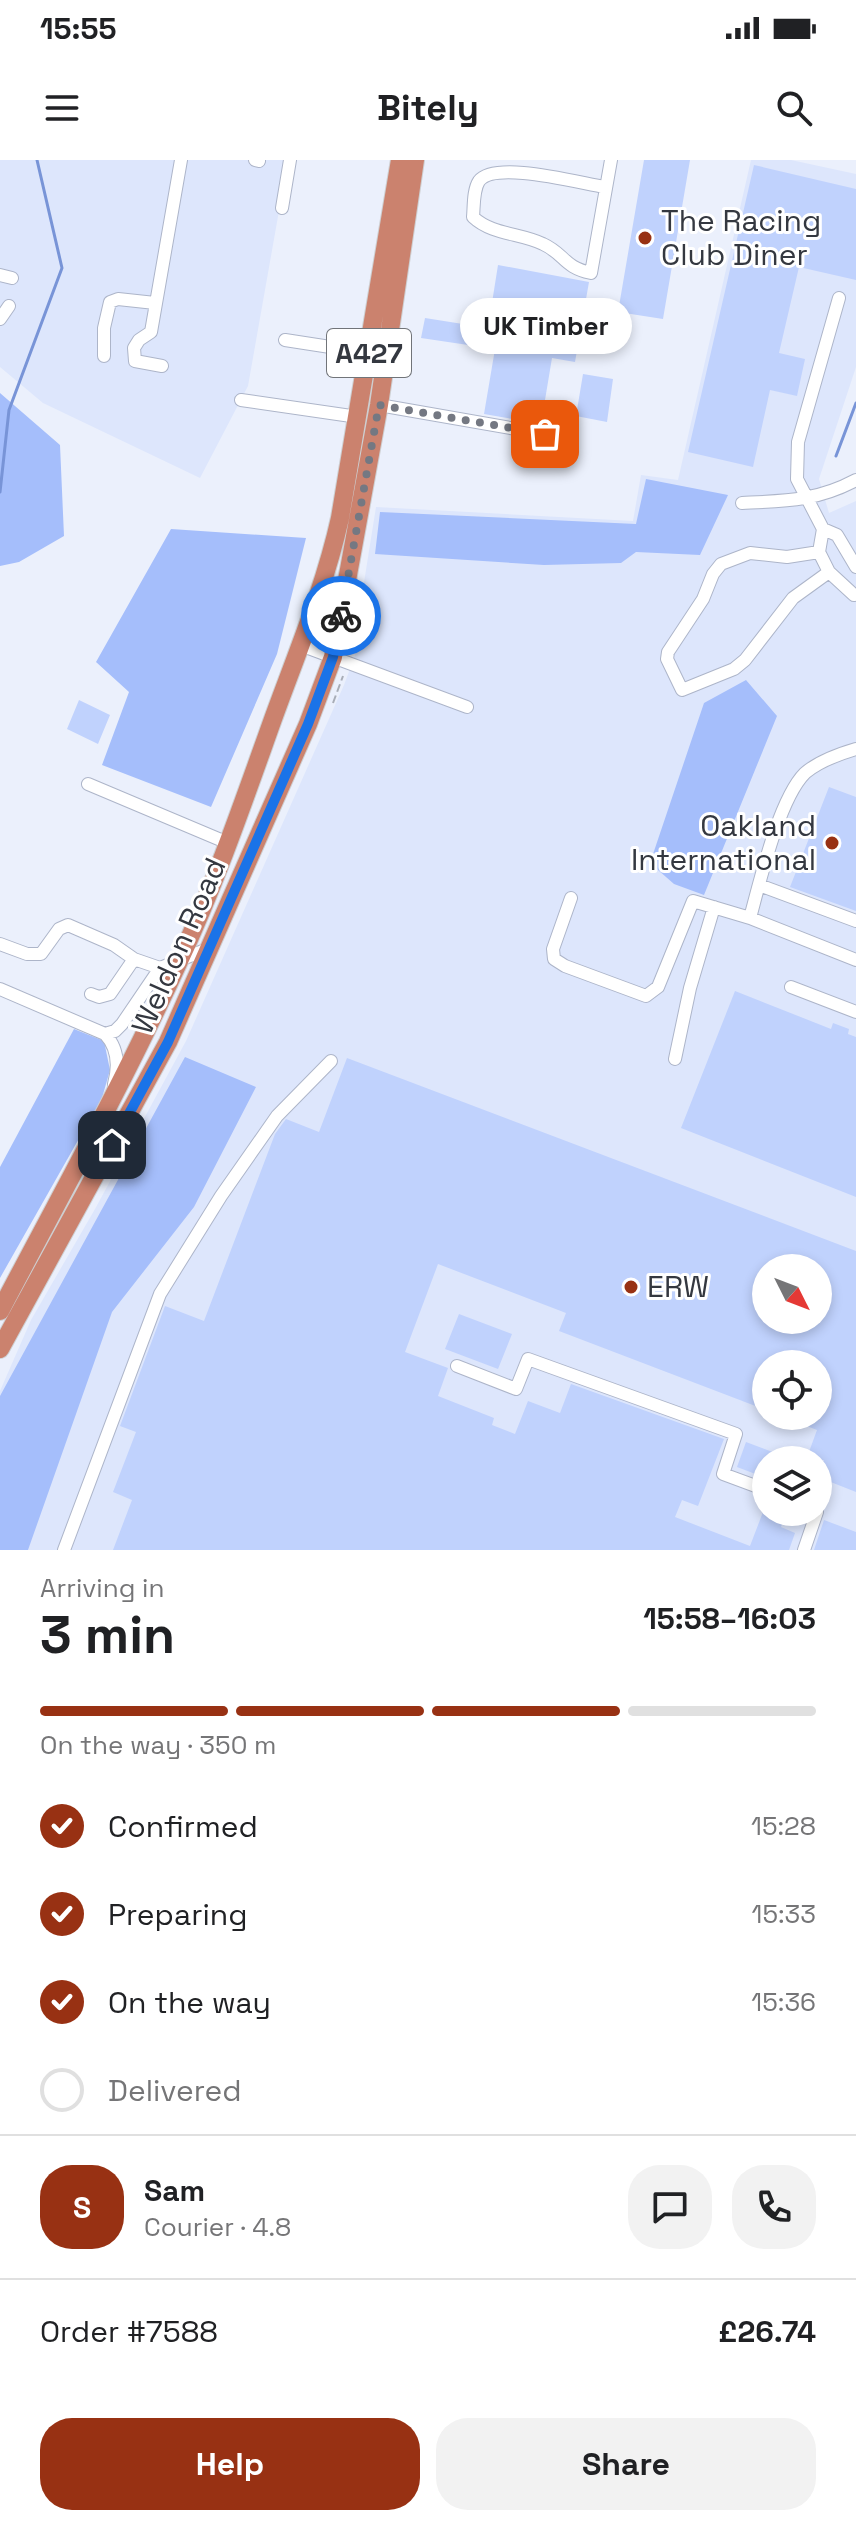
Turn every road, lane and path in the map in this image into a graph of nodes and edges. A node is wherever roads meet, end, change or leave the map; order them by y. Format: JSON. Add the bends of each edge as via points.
{"nodes":[{"id":1,"x":181,"y":160,"type":"edge"},
{"id":2,"x":290,"y":160,"type":"edge"},
{"id":3,"x":400,"y":160,"type":"edge"},
{"id":4,"x":415,"y":160,"type":"edge"},
{"id":5,"x":611,"y":160,"type":"edge"},
{"id":6,"x":605,"y":187,"type":"junction"},
{"id":7,"x":282,"y":208,"type":"dead end"},
{"id":8,"x":839,"y":298,"type":"dead end"},
{"id":9,"x":155,"y":303,"type":"junction"},
{"id":10,"x":9,"y":306,"type":"dead end"},
{"id":11,"x":0,"y":319,"type":"edge"},
{"id":12,"x":285,"y":340,"type":"dead end"},
{"id":13,"x":369,"y":353,"type":"junction"},
{"id":14,"x":104,"y":356,"type":"dead end"},
{"id":15,"x":162,"y":366,"type":"dead end"},
{"id":16,"x":241,"y":400,"type":"dead end"},
{"id":17,"x":379,"y":405,"type":"junction"},
{"id":18,"x":559,"y":412,"type":"dead end"},
{"id":19,"x":358,"y":417,"type":"junction"},
{"id":20,"x":855,"y":482,"type":"edge"},
{"id":21,"x":808,"y":498,"type":"junction"},
{"id":22,"x":742,"y":503,"type":"dead end"},
{"id":23,"x":350,"y":518,"type":"junction"},
{"id":24,"x":823,"y":529,"type":"junction"},
{"id":25,"x":819,"y":552,"type":"junction"},
{"id":26,"x":856,"y":567,"type":"edge"},
{"id":27,"x":829,"y":572,"type":"junction"},
{"id":28,"x":854,"y":595,"type":"dead end"},
{"id":29,"x":300,"y":645,"type":"junction"},
{"id":30,"x":333,"y":657,"type":"junction"},
{"id":31,"x":467,"y":707,"type":"dead end"},
{"id":32,"x":856,"y":749,"type":"edge"},
{"id":33,"x":88,"y":784,"type":"dead end"},
{"id":34,"x":228,"y":843,"type":"junction"},
{"id":35,"x":759,"y":885,"type":"junction"},
{"id":36,"x":571,"y":898,"type":"dead end"},
{"id":37,"x":714,"y":907,"type":"junction"},
{"id":38,"x":750,"y":918,"type":"junction"},
{"id":39,"x":856,"y":921,"type":"edge"},
{"id":40,"x":0,"y":944,"type":"edge"},
{"id":41,"x":210,"y":948,"type":"junction"},
{"id":42,"x":181,"y":958,"type":"junction"},
{"id":43,"x":134,"y":959,"type":"junction"},
{"id":44,"x":856,"y":960,"type":"edge"},
{"id":45,"x":160,"y":968,"type":"junction"},
{"id":46,"x":791,"y":987,"type":"dead end"},
{"id":47,"x":0,"y":989,"type":"edge"},
{"id":48,"x":91,"y":994,"type":"dead end"},
{"id":49,"x":856,"y":1012,"type":"edge"},
{"id":50,"x":105,"y":1034,"type":"junction"},
{"id":51,"x":675,"y":1059,"type":"dead end"},
{"id":52,"x":331,"y":1061,"type":"dead end"},
{"id":53,"x":103,"y":1118,"type":"junction"},
{"id":54,"x":0,"y":1311,"type":"edge"},
{"id":55,"x":0,"y":1349,"type":"edge"},
{"id":56,"x":457,"y":1366,"type":"dead end"},
{"id":57,"x":752,"y":1485,"type":"edge"},
{"id":58,"x":812,"y":1526,"type":"edge"},
{"id":59,"x":64,"y":1550,"type":"edge"},
{"id":60,"x":804,"y":1550,"type":"edge"}],
"edges":[{"from":1,"to":9,"type":"street"},
{"from":2,"to":7,"type":"street"},
{"from":3,"to":13,"type":"highway","number":"A427"},
{"from":4,"to":17,"type":"highway","number":"A427"},
{"from":5,"to":6,"type":"street"},
{"from":6,"to":6,"type":"street","via":[[591,273],[574,269],[545,245],[482,225],[473,217],[477,183],[487,172],[510,169]]},
{"from":8,"to":21,"type":"street","via":[[798,442],[797,479]]},
{"from":9,"to":14,"type":"street","via":[[110,302]]},
{"from":9,"to":15,"type":"street","via":[[151,332],[134,348],[135,361]]},
{"from":10,"to":11,"type":"street"},
{"from":12,"to":13,"type":"street"},
{"from":13,"to":19,"type":"highway","number":"A427"},
{"from":16,"to":19,"type":"street"},
{"from":17,"to":18,"type":"street","via":[[545,434],[556,432]]},
{"from":17,"to":23,"type":"highway","number":"A427"},
{"from":19,"to":23,"type":"highway","number":"A427"},
{"from":20,"to":21,"type":"street"},
{"from":21,"to":22,"type":"street"},
{"from":21,"to":24,"type":"street"},
{"from":23,"to":29,"type":"highway","name":"Weldon Road","number":"A427","via":[[335,543]]},
{"from":23,"to":30,"type":"highway","name":"Weldon Road","number":"A427","via":[[355,544]]},
{"from":24,"to":25,"type":"street"},
{"from":24,"to":26,"type":"street","via":[[837,535]]},
{"from":25,"to":27,"type":"street"},
{"from":25,"to":27,"type":"street","via":[[787,557],[750,553],[721,564],[668,652],[682,690],[734,669],[793,598]]},
{"from":27,"to":28,"type":"street"},
{"from":29,"to":30,"type":"street"},
{"from":29,"to":34,"type":"highway","name":"Weldon Road","number":"A427"},
{"from":30,"to":31,"type":"street"},
{"from":30,"to":41,"type":"highway","name":"Weldon Road","number":"A427"},
{"from":32,"to":35,"type":"street","via":[[816,765],[799,781],[778,822]]},
{"from":33,"to":34,"type":"street"},
{"from":34,"to":42,"type":"highway","name":"Weldon Road","number":"A427"},
{"from":35,"to":38,"type":"street"},
{"from":35,"to":39,"type":"street"},
{"from":36,"to":37,"type":"street","via":[[554,959],[646,996],[658,987],[693,901]]},
{"from":37,"to":38,"type":"street"},
{"from":37,"to":51,"type":"street"},
{"from":38,"to":44,"type":"street"},
{"from":40,"to":43,"type":"street","via":[[41,954],[68,925]]},
{"from":41,"to":42,"type":"street"},
{"from":41,"to":55,"type":"highway","name":"Weldon Road","number":"A427","via":[[168,1042]]},
{"from":42,"to":45,"type":"street"},
{"from":42,"to":53,"type":"highway","name":"Weldon Road","number":"A427"},
{"from":43,"to":45,"type":"street"},
{"from":43,"to":48,"type":"street","via":[[110,994]]},
{"from":45,"to":50,"type":"street","via":[[122,1024]]},
{"from":46,"to":49,"type":"street"},
{"from":47,"to":50,"type":"street"},
{"from":50,"to":53,"type":"street","via":[[113,1042],[118,1063]]},
{"from":52,"to":59,"type":"street","via":[[277,1116],[160,1294]]},
{"from":53,"to":54,"type":"highway","name":"Weldon Road","number":"A427"},
{"from":56,"to":57,"type":"street","via":[[516,1389],[528,1359],[736,1434],[723,1474]]},
{"from":58,"to":60,"type":"street"}]}
